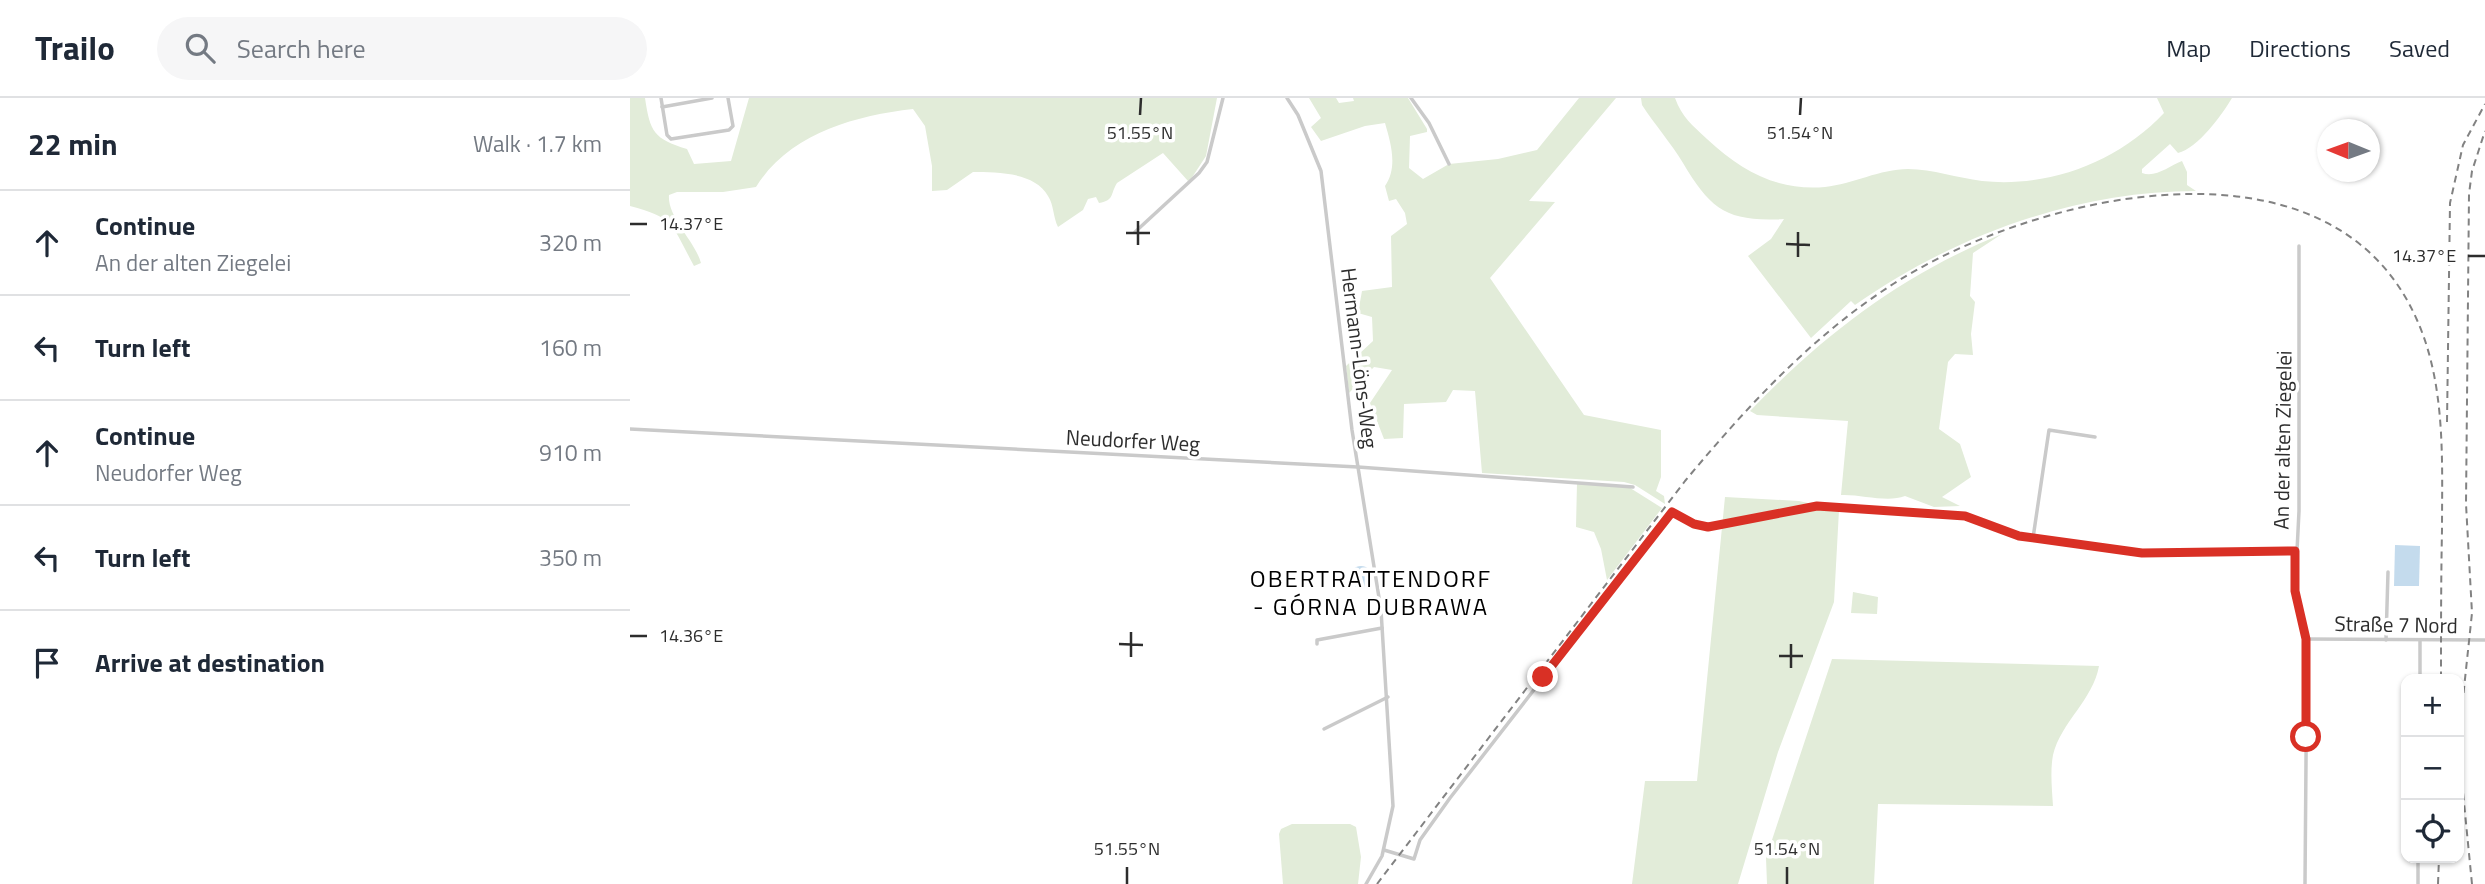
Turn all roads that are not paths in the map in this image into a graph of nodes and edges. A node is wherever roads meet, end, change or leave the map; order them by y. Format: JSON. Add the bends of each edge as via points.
{"nodes":[{"id":1,"x":661,"y":98,"type":"edge"},
{"id":2,"x":712,"y":98,"type":"edge"},
{"id":3,"x":728,"y":98,"type":"edge"},
{"id":4,"x":1223,"y":98,"type":"edge"},
{"id":5,"x":1287,"y":98,"type":"edge"},
{"id":6,"x":1411,"y":98,"type":"edge"},
{"id":7,"x":662,"y":107,"type":"junction"},
{"id":8,"x":1449,"y":164,"type":"dead end"},
{"id":9,"x":1135,"y":232,"type":"dead end"},
{"id":10,"x":2299,"y":246,"type":"dead end"},
{"id":11,"x":630,"y":429,"type":"edge"},
{"id":12,"x":2095,"y":437,"type":"dead end"},
{"id":13,"x":1358,"y":467,"type":"junction"},
{"id":14,"x":1633,"y":486,"type":"dead end"},
{"id":15,"x":2034,"y":538,"type":"junction"},
{"id":16,"x":2295,"y":551,"type":"junction"},
{"id":17,"x":2388,"y":572,"type":"dead end"},
{"id":18,"x":1382,"y":628,"type":"junction"},
{"id":19,"x":2306,"y":639,"type":"junction"},
{"id":20,"x":2386,"y":639,"type":"junction"},
{"id":21,"x":2420,"y":640,"type":"junction"},
{"id":22,"x":2485,"y":640,"type":"edge"},
{"id":23,"x":1317,"y":644,"type":"dead end"},
{"id":24,"x":2420,"y":674,"type":"edge"},
{"id":25,"x":1388,"y":697,"type":"junction"},
{"id":26,"x":1324,"y":729,"type":"dead end"},
{"id":27,"x":1384,"y":850,"type":"junction"},
{"id":28,"x":2418,"y":863,"type":"edge"},
{"id":29,"x":1366,"y":884,"type":"edge"},
{"id":30,"x":2305,"y":884,"type":"edge"},
{"id":31,"x":2418,"y":884,"type":"edge"}],
"edges":[{"from":1,"to":7,"type":"street"},
{"from":2,"to":7,"type":"street"},
{"from":3,"to":7,"type":"street","via":[[733,126],[729,130],[671,139]]},
{"from":4,"to":9,"type":"street","via":[[1207,162]]},
{"from":5,"to":13,"type":"street","name":"Hermann-Löns-Weg","via":[[1321,171]]},
{"from":6,"to":8,"type":"street"},
{"from":10,"to":16,"type":"street","name":"An der alten Ziegelei"},
{"from":11,"to":13,"type":"street","name":"Neudorfer Weg"},
{"from":12,"to":15,"type":"street","via":[[2049,430]]},
{"from":13,"to":14,"type":"street","name":"Neudorfer Weg"},
{"from":13,"to":18,"type":"street","name":"Hermann-Löns-Weg"},
{"from":15,"to":16,"type":"street","via":[[2170,555]]},
{"from":15,"to":27,"type":"street","via":[[1965,516],[1837,506],[1812,506],[1708,527],[1672,512],[1450,798],[1420,840],[1414,859]]},
{"from":16,"to":19,"type":"street","name":"An der alten Ziegelei","via":[[2295,591]]},
{"from":17,"to":20,"type":"street"},
{"from":18,"to":23,"type":"street","via":[[1317,640]]},
{"from":18,"to":25,"type":"street","name":"Hermann-Löns-Weg"},
{"from":19,"to":20,"type":"street","name":"Straße 7 Nord"},
{"from":19,"to":30,"type":"street","name":"An der alten Ziegelei"},
{"from":20,"to":21,"type":"street","name":"Straße 7 Nord"},
{"from":21,"to":22,"type":"street","name":"Straße 7 Nord"},
{"from":21,"to":24,"type":"street"},
{"from":25,"to":26,"type":"street"},
{"from":25,"to":27,"type":"street","name":"Hermann-Löns-Weg","via":[[1393,806]]},
{"from":27,"to":29,"type":"street","name":"Hermann-Löns-Weg"},
{"from":28,"to":31,"type":"street"}]}
